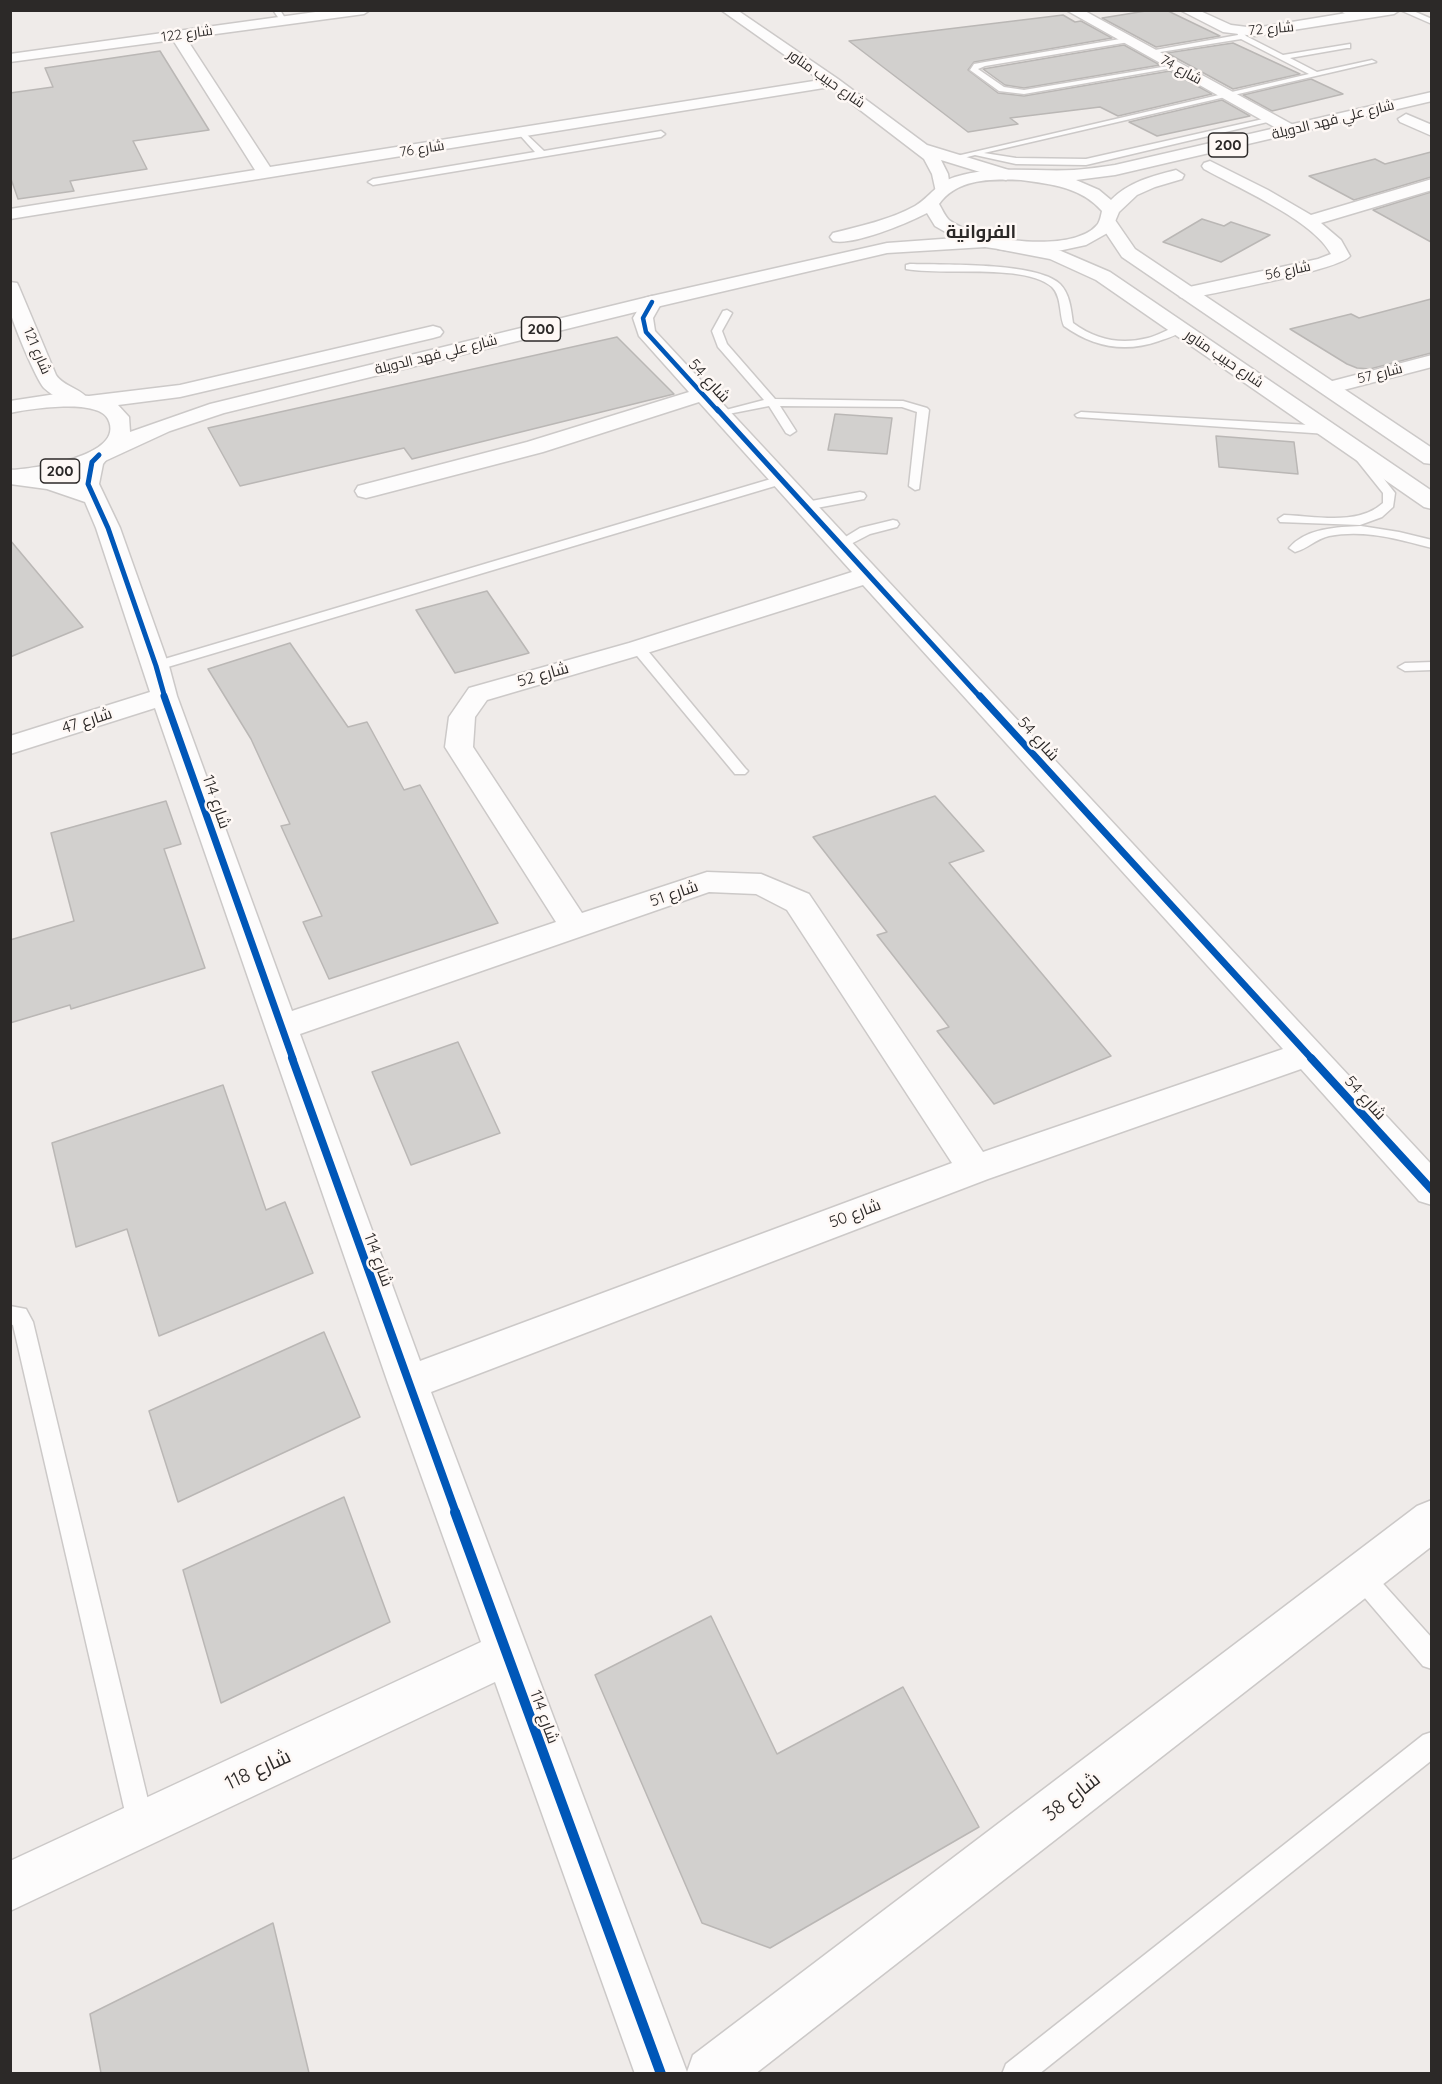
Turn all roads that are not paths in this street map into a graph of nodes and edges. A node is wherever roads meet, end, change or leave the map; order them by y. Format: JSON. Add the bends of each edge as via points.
{"nodes":[{"id":1,"x":727,"y":10,"type":"edge"},
{"id":2,"x":1072,"y":10,"type":"edge"},
{"id":3,"x":1186,"y":10,"type":"edge"},
{"id":4,"x":1342,"y":10,"type":"edge"},
{"id":5,"x":1394,"y":10,"type":"edge"},
{"id":6,"x":1403,"y":10,"type":"edge"},
{"id":7,"x":361,"y":11,"type":"edge"},
{"id":8,"x":281,"y":16,"type":"edge"},
{"id":9,"x":1357,"y":17,"type":"junction"},
{"id":10,"x":1431,"y":22,"type":"edge"},
{"id":11,"x":1241,"y":35,"type":"junction"},
{"id":12,"x":178,"y":36,"type":"junction"},
{"id":13,"x":1126,"y":40,"type":"junction"},
{"id":14,"x":1347,"y":46,"type":"dead end"},
{"id":15,"x":1148,"y":52,"type":"junction"},
{"id":16,"x":10,"y":57,"type":"edge"},
{"id":17,"x":1282,"y":57,"type":"junction"},
{"id":18,"x":1372,"y":62,"type":"dead end"},
{"id":19,"x":1174,"y":67,"type":"junction"},
{"id":20,"x":1317,"y":75,"type":"junction"},
{"id":21,"x":833,"y":82,"type":"junction"},
{"id":22,"x":1227,"y":95,"type":"junction"},
{"id":23,"x":1431,"y":96,"type":"edge"},
{"id":24,"x":1431,"y":113,"type":"edge"},
{"id":25,"x":1272,"y":120,"type":"junction"},
{"id":26,"x":1291,"y":130,"type":"junction"},
{"id":27,"x":1431,"y":131,"type":"edge"},
{"id":28,"x":522,"y":133,"type":"junction"},
{"id":29,"x":661,"y":134,"type":"dead end"},
{"id":30,"x":923,"y":149,"type":"junction"},
{"id":31,"x":542,"y":154,"type":"junction"},
{"id":32,"x":970,"y":154,"type":"junction"},
{"id":33,"x":952,"y":158,"type":"junction"},
{"id":34,"x":1162,"y":161,"type":"junction"},
{"id":35,"x":1233,"y":161,"type":"dead end"},
{"id":36,"x":1210,"y":166,"type":"junction"},
{"id":37,"x":1192,"y":171,"type":"junction"},
{"id":38,"x":266,"y":174,"type":"junction"},
{"id":39,"x":1013,"y":175,"type":"junction"},
{"id":40,"x":373,"y":182,"type":"dead end"},
{"id":41,"x":1431,"y":184,"type":"edge"},
{"id":42,"x":942,"y":188,"type":"junction"},
{"id":43,"x":930,"y":204,"type":"junction"},
{"id":44,"x":10,"y":214,"type":"edge"},
{"id":45,"x":1110,"y":218,"type":"junction"},
{"id":46,"x":1309,"y":220,"type":"junction"},
{"id":47,"x":817,"y":242,"type":"dead end"},
{"id":48,"x":994,"y":244,"type":"junction"},
{"id":49,"x":910,"y":267,"type":"dead end"},
{"id":50,"x":10,"y":287,"type":"edge"},
{"id":51,"x":1195,"y":299,"type":"junction"},
{"id":52,"x":652,"y":302,"type":"junction"},
{"id":53,"x":727,"y":313,"type":"dead end"},
{"id":54,"x":1161,"y":317,"type":"junction"},
{"id":55,"x":447,"y":329,"type":"dead end"},
{"id":56,"x":1179,"y":329,"type":"junction"},
{"id":57,"x":1431,"y":361,"type":"edge"},
{"id":58,"x":1328,"y":387,"type":"junction"},
{"id":59,"x":703,"y":394,"type":"junction"},
{"id":60,"x":84,"y":401,"type":"junction"},
{"id":61,"x":772,"y":402,"type":"junction"},
{"id":62,"x":10,"y":407,"type":"edge"},
{"id":63,"x":722,"y":414,"type":"junction"},
{"id":64,"x":1080,"y":415,"type":"dead end"},
{"id":65,"x":1327,"y":430,"type":"junction"},
{"id":66,"x":790,"y":431,"type":"dead end"},
{"id":67,"x":1350,"y":445,"type":"junction"},
{"id":68,"x":102,"y":453,"type":"junction"},
{"id":69,"x":1431,"y":458,"type":"edge"},
{"id":70,"x":10,"y":477,"type":"edge"},
{"id":71,"x":782,"y":480,"type":"junction"},
{"id":72,"x":915,"y":486,"type":"dead end"},
{"id":73,"x":366,"y":491,"type":"dead end"},
{"id":74,"x":860,"y":496,"type":"dead end"},
{"id":75,"x":93,"y":497,"type":"junction"},
{"id":76,"x":1431,"y":502,"type":"edge"},
{"id":77,"x":806,"y":506,"type":"junction"},
{"id":78,"x":1284,"y":519,"type":"dead end"},
{"id":79,"x":892,"y":524,"type":"dead end"},
{"id":80,"x":840,"y":543,"type":"junction"},
{"id":81,"x":1431,"y":544,"type":"edge"},
{"id":82,"x":1295,"y":548,"type":"dead end"},
{"id":83,"x":868,"y":575,"type":"junction"},
{"id":84,"x":638,"y":648,"type":"junction"},
{"id":85,"x":1431,"y":666,"type":"edge"},
{"id":86,"x":1405,"y":667,"type":"dead end"},
{"id":87,"x":160,"y":681,"type":"junction"},
{"id":88,"x":10,"y":745,"type":"edge"},
{"id":89,"x":740,"y":771,"type":"dead end"},
{"id":90,"x":575,"y":927,"type":"junction"},
{"id":91,"x":281,"y":1028,"type":"junction"},
{"id":92,"x":1307,"y":1054,"type":"junction"},
{"id":93,"x":975,"y":1169,"type":"junction"},
{"id":94,"x":1431,"y":1190,"type":"edge"},
{"id":95,"x":10,"y":1315,"type":"edge"},
{"id":96,"x":408,"y":1383,"type":"junction"},
{"id":97,"x":1431,"y":1520,"type":"edge"},
{"id":98,"x":1360,"y":1575,"type":"junction"},
{"id":99,"x":506,"y":1653,"type":"junction"},
{"id":100,"x":1431,"y":1657,"type":"edge"},
{"id":101,"x":1431,"y":1744,"type":"edge"},
{"id":102,"x":141,"y":1825,"type":"junction"},
{"id":103,"x":10,"y":1887,"type":"edge"},
{"id":104,"x":661,"y":2073,"type":"edge"},
{"id":105,"x":712,"y":2073,"type":"edge"},
{"id":106,"x":1016,"y":2073,"type":"edge"}],
"edges":[{"from":1,"to":21,"type":"street","name":"شارع حبيب مناور"},
{"from":2,"to":13,"type":"street","name":"شارع 74"},
{"from":3,"to":11,"type":"street","name":"شارع 72"},
{"from":4,"to":9,"type":"lane"},
{"from":5,"to":9,"type":"street","name":"شارع 72"},
{"from":6,"to":10,"type":"lane"},
{"from":7,"to":8,"type":"street","name":"شارع 122"},
{"from":8,"to":12,"type":"street","name":"شارع 122"},
{"from":9,"to":11,"type":"street","name":"شارع 72"},
{"from":11,"to":15,"type":"lane"},
{"from":11,"to":17,"type":"lane"},
{"from":12,"to":16,"type":"street","name":"شارع 122"},
{"from":12,"to":38,"type":"street"},
{"from":13,"to":15,"type":"street","name":"شارع 74"},
{"from":13,"to":19,"type":"lane","via":[[985,64],[974,70],[1002,89],[1024,92]]},
{"from":14,"to":17,"type":"lane"},
{"from":15,"to":19,"type":"street","name":"شارع 74"},
{"from":17,"to":20,"type":"lane"},
{"from":18,"to":20,"type":"lane"},
{"from":19,"to":22,"type":"street","name":"شارع 74"},
{"from":20,"to":22,"type":"lane"},
{"from":21,"to":28,"type":"street","name":"شارع 76"},
{"from":21,"to":30,"type":"street","name":"شارع حبيب مناور"},
{"from":22,"to":25,"type":"street","name":"شارع 74"},
{"from":22,"to":32,"type":"lane"},
{"from":23,"to":26,"type":"street","name":"شارع علي فهد الدويلة","number":"200"},
{"from":24,"to":27,"type":"street","name":"شارع علي فهد الدويلة","via":[[1400,121]]},
{"from":25,"to":26,"type":"street","name":"شارع 74"},
{"from":25,"to":32,"type":"lane","via":[[1086,162],[1016,161]]},
{"from":26,"to":34,"type":"street","name":"شارع علي فهد الدويلة","number":"200"},
{"from":28,"to":31,"type":"lane"},
{"from":28,"to":38,"type":"street","name":"شارع 76"},
{"from":29,"to":31,"type":"lane"},
{"from":30,"to":33,"type":"street","name":"شارع حبيب مناور"},
{"from":30,"to":42,"type":"street","name":"شارع حبيب مناور","via":[[937,165]]},
{"from":31,"to":40,"type":"lane"},
{"from":32,"to":33,"type":"lane"},
{"from":33,"to":39,"type":"street","name":"شارع حبيب مناور"},
{"from":34,"to":37,"type":"street","via":[[1174,169]]},
{"from":34,"to":39,"type":"street","name":"شارع علي فهد الدويلة","number":"200","via":[[1099,173]]},
{"from":35,"to":36,"type":"street","number":"200"},
{"from":36,"to":37,"type":"street","number":"200"},
{"from":36,"to":46,"type":"street","name":"شارع 56"},
{"from":37,"to":45,"type":"street","number":"200","via":[[1159,179],[1127,194],[1118,201]]},
{"from":38,"to":44,"type":"street","name":"شارع 76"},
{"from":39,"to":42,"type":"street","number":"200","via":[[970,179]]},
{"from":39,"to":45,"type":"street","number":"200","via":[[1047,178],[1080,187],[1104,200]]},
{"from":41,"to":46,"type":"street"},
{"from":42,"to":43,"type":"street"},
{"from":43,"to":47,"type":"street","via":[[895,223]]},
{"from":43,"to":48,"type":"street","number":"200","via":[[932,215],[943,225],[960,235]]},
{"from":45,"to":48,"type":"street","number":"200","via":[[1101,232],[1070,244]]},
{"from":45,"to":51,"type":"street","name":"شارع حبيب مناور","via":[[1128,253]]},
{"from":46,"to":51,"type":"street","name":"شارع 56","via":[[1328,236],[1341,256]]},
{"from":48,"to":52,"type":"street","name":"شارع علي فهد الدويلة","number":"200","via":[[886,248]]},
{"from":48,"to":54,"type":"street","name":"شارع حبيب مناور","via":[[1055,255],[1103,276]]},
{"from":49,"to":56,"type":"lane","via":[[1025,273],[1048,279],[1063,296],[1068,324],[1086,337],[1106,343],[1149,343]]},
{"from":50,"to":60,"type":"street","name":"شارع 121","via":[[46,375],[52,384]]},
{"from":51,"to":54,"type":"street","via":[[1164,305],[1159,311]]},
{"from":51,"to":58,"type":"street","name":"شارع حبيب مناور"},
{"from":52,"to":59,"type":"street","name":"شارع 54","via":[[643,318],[646,332]]},
{"from":52,"to":68,"type":"street","name":"شارع علي فهد الدويلة","number":"200","via":[[217,408],[162,426]]},
{"from":53,"to":61,"type":"lane","via":[[717,331],[722,345]]},
{"from":54,"to":56,"type":"street","name":"شارع حبيب مناور"},
{"from":55,"to":60,"type":"street","name":"شارع علي فهد الدويلة","via":[[180,391]]},
{"from":56,"to":65,"type":"street","name":"شارع حبيب مناور"},
{"from":57,"to":58,"type":"street","name":"شارع 57"},
{"from":58,"to":69,"type":"street","name":"شارع حبيب مناور"},
{"from":59,"to":63,"type":"street","name":"شارع 54"},
{"from":59,"to":73,"type":"street","name":"شارع 54","via":[[535,447]]},
{"from":60,"to":62,"type":"street","name":"شارع علي فهد الدويلة","via":[[35,401]]},
{"from":60,"to":68,"type":"street","name":"شارع 121","via":[[114,413],[120,422],[115,441]]},
{"from":61,"to":63,"type":"lane"},
{"from":61,"to":66,"type":"lane"},
{"from":61,"to":72,"type":"lane","via":[[903,404],[922,410]]},
{"from":63,"to":71,"type":"street","name":"شارع 54"},
{"from":64,"to":65,"type":"lane"},
{"from":65,"to":67,"type":"street","name":"شارع حبيب مناور"},
{"from":67,"to":76,"type":"street","name":"شارع حبيب مناور"},
{"from":67,"to":78,"type":"lane","via":[[1384,484],[1389,504],[1378,514],[1360,521]]},
{"from":68,"to":70,"type":"street","number":"200","via":[[54,473]]},
{"from":68,"to":75,"type":"street","name":"شارع 114","via":[[89,471]]},
{"from":70,"to":75,"type":"street","via":[[51,483]]},
{"from":71,"to":77,"type":"street","name":"شارع 54"},
{"from":71,"to":87,"type":"lane","via":[[450,576]]},
{"from":74,"to":77,"type":"lane"},
{"from":75,"to":87,"type":"street","name":"شارع 114","via":[[108,528]]},
{"from":77,"to":80,"type":"street","name":"شارع 54"},
{"from":79,"to":80,"type":"lane"},
{"from":80,"to":83,"type":"street","name":"شارع 54"},
{"from":81,"to":82,"type":"lane","via":[[1405,536],[1353,531],[1306,538]]},
{"from":83,"to":84,"type":"street","name":"شارع 52"},
{"from":83,"to":92,"type":"street","name":"شارع 54"},
{"from":84,"to":89,"type":"lane"},
{"from":84,"to":90,"type":"street","name":"شارع 52","via":[[478,694],[462,717],[459,747]]},
{"from":85,"to":86,"type":"lane"},
{"from":87,"to":88,"type":"street","name":"شارع 47"},
{"from":87,"to":91,"type":"street","name":"شارع 114"},
{"from":90,"to":91,"type":"street","name":"شارع 51"},
{"from":90,"to":93,"type":"street","name":"شارع 51","via":[[707,882],[761,884],[798,902]]},
{"from":91,"to":96,"type":"street","name":"شارع 114"},
{"from":92,"to":93,"type":"street","name":"شارع 50"},
{"from":92,"to":94,"type":"street","name":"شارع 54"},
{"from":93,"to":96,"type":"street","name":"شارع 50"},
{"from":95,"to":102,"type":"lane","via":[[19,1316],[23,1322]]},
{"from":96,"to":99,"type":"street","name":"شارع 114"},
{"from":97,"to":98,"type":"street","name":"شارع 38"},
{"from":98,"to":100,"type":"lane"},
{"from":98,"to":105,"type":"street","name":"شارع 38"},
{"from":99,"to":102,"type":"street","name":"شارع 118"},
{"from":99,"to":104,"type":"street","name":"شارع 114"},
{"from":101,"to":106,"type":"lane"},
{"from":102,"to":103,"type":"street","name":"شارع 118"}]}
